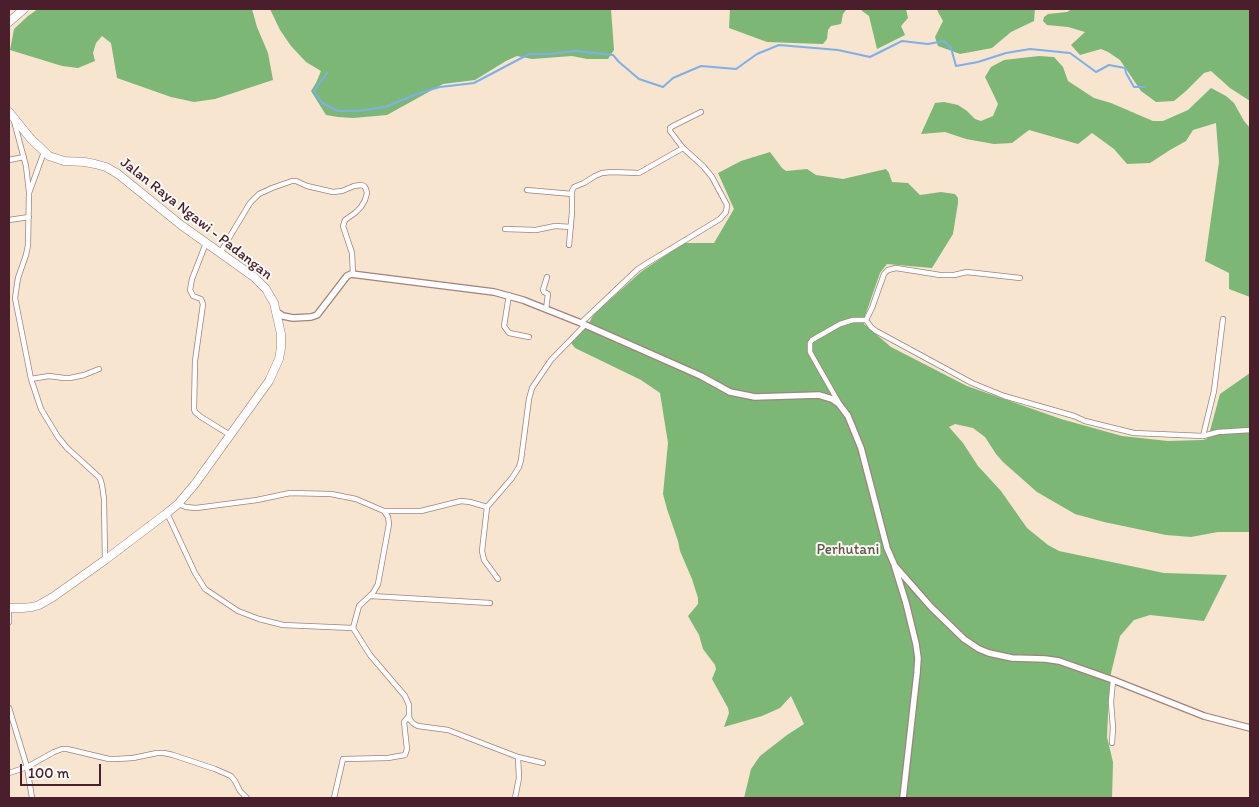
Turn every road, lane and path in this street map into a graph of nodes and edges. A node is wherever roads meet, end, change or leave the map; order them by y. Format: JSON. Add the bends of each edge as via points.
{"nodes":[{"id":1,"x":24,"y":9,"type":"edge"},
{"id":2,"x":9,"y":22,"type":"edge"},
{"id":3,"x":701,"y":112,"type":"dead end"},
{"id":4,"x":11,"y":115,"type":"edge"},
{"id":5,"x":683,"y":148,"type":"junction"},
{"id":6,"x":44,"y":152,"type":"junction"},
{"id":7,"x":24,"y":157,"type":"junction"},
{"id":8,"x":9,"y":160,"type":"edge"},
{"id":9,"x":527,"y":190,"type":"dead end"},
{"id":10,"x":29,"y":193,"type":"junction"},
{"id":11,"x":572,"y":194,"type":"junction"},
{"id":12,"x":28,"y":217,"type":"junction"},
{"id":13,"x":9,"y":220,"type":"edge"},
{"id":14,"x":571,"y":227,"type":"junction"},
{"id":15,"x":505,"y":229,"type":"dead end"},
{"id":16,"x":206,"y":243,"type":"junction"},
{"id":17,"x":569,"y":244,"type":"dead end"},
{"id":18,"x":220,"y":253,"type":"junction"},
{"id":19,"x":353,"y":274,"type":"junction"},
{"id":20,"x":547,"y":277,"type":"dead end"},
{"id":21,"x":1020,"y":278,"type":"dead end"},
{"id":22,"x":509,"y":295,"type":"junction"},
{"id":23,"x":546,"y":309,"type":"junction"},
{"id":24,"x":277,"y":312,"type":"junction"},
{"id":25,"x":1222,"y":319,"type":"dead end"},
{"id":26,"x":866,"y":320,"type":"junction"},
{"id":27,"x":583,"y":324,"type":"junction"},
{"id":28,"x":529,"y":337,"type":"dead end"},
{"id":29,"x":99,"y":369,"type":"dead end"},
{"id":30,"x":31,"y":379,"type":"junction"},
{"id":31,"x":839,"y":404,"type":"junction"},
{"id":32,"x":1250,"y":430,"type":"edge"},
{"id":33,"x":230,"y":435,"type":"junction"},
{"id":34,"x":1203,"y":436,"type":"junction"},
{"id":35,"x":178,"y":504,"type":"junction"},
{"id":36,"x":487,"y":507,"type":"junction"},
{"id":37,"x":384,"y":511,"type":"junction"},
{"id":38,"x":167,"y":514,"type":"junction"},
{"id":39,"x":105,"y":560,"type":"junction"},
{"id":40,"x":894,"y":564,"type":"junction"},
{"id":41,"x":498,"y":579,"type":"dead end"},
{"id":42,"x":371,"y":596,"type":"junction"},
{"id":43,"x":490,"y":603,"type":"dead end"},
{"id":44,"x":9,"y":608,"type":"edge"},
{"id":45,"x":9,"y":622,"type":"edge"},
{"id":46,"x":353,"y":628,"type":"junction"},
{"id":47,"x":1113,"y":680,"type":"junction"},
{"id":48,"x":9,"y":708,"type":"edge"},
{"id":49,"x":409,"y":716,"type":"junction"},
{"id":50,"x":1250,"y":728,"type":"edge"},
{"id":51,"x":1112,"y":743,"type":"dead end"},
{"id":52,"x":518,"y":757,"type":"junction"},
{"id":53,"x":544,"y":763,"type":"dead end"},
{"id":54,"x":27,"y":767,"type":"junction"},
{"id":55,"x":9,"y":773,"type":"edge"},
{"id":56,"x":32,"y":798,"type":"edge"},
{"id":57,"x":247,"y":798,"type":"edge"},
{"id":58,"x":334,"y":798,"type":"edge"},
{"id":59,"x":516,"y":798,"type":"edge"},
{"id":60,"x":903,"y":798,"type":"edge"}],
"edges":[{"from":1,"to":2,"type":"highway"},
{"from":3,"to":5,"type":"street","via":[[670,128]]},
{"from":4,"to":6,"type":"highway","name":"Jalan Raya Ngawi - Padangan"},
{"from":4,"to":7,"type":"street"},
{"from":5,"to":11,"type":"street","via":[[639,172],[599,174],[574,187]]},
{"from":5,"to":27,"type":"street","via":[[712,177],[726,205],[726,212],[720,219],[638,270]]},
{"from":6,"to":10,"type":"street"},
{"from":6,"to":16,"type":"highway","name":"Jalan Raya Ngawi - Padangan","via":[[58,160],[85,162],[112,170]]},
{"from":7,"to":8,"type":"street"},
{"from":7,"to":10,"type":"street"},
{"from":9,"to":11,"type":"street"},
{"from":10,"to":12,"type":"street"},
{"from":11,"to":14,"type":"street"},
{"from":12,"to":13,"type":"street"},
{"from":12,"to":30,"type":"street","via":[[26,255],[15,298]]},
{"from":14,"to":15,"type":"street"},
{"from":14,"to":17,"type":"street"},
{"from":16,"to":18,"type":"highway","name":"Jalan Raya Ngawi - Padangan"},
{"from":16,"to":33,"type":"street","via":[[190,290],[203,304],[195,361],[194,409]]},
{"from":18,"to":19,"type":"street","via":[[250,203],[259,194],[292,181],[333,192],[362,185],[366,189],[365,200],[343,226],[352,253]]},
{"from":18,"to":24,"type":"highway","name":"Jalan Raya Ngawi - Padangan","via":[[260,283]]},
{"from":19,"to":22,"type":"street"},
{"from":19,"to":24,"type":"street","via":[[347,276],[317,315],[293,318]]},
{"from":20,"to":23,"type":"street","via":[[543,290],[548,294]]},
{"from":21,"to":26,"type":"street","via":[[967,272],[940,275],[891,268],[884,274]]},
{"from":22,"to":23,"type":"street"},
{"from":22,"to":28,"type":"street","via":[[504,326],[509,333]]},
{"from":23,"to":27,"type":"street"},
{"from":24,"to":33,"type":"highway","name":"Jalan Raya Ngawi - Padangan","via":[[281,348],[275,370]]},
{"from":25,"to":34,"type":"street","via":[[1214,391]]},
{"from":26,"to":31,"type":"street","via":[[840,324],[810,343],[810,352]]},
{"from":26,"to":34,"type":"street","via":[[876,331],[972,383],[1004,396],[1134,433]]},
{"from":27,"to":31,"type":"street","via":[[730,392],[755,396],[819,395]]},
{"from":27,"to":36,"type":"street","via":[[551,360],[532,388],[519,467]]},
{"from":29,"to":30,"type":"street","via":[[70,378],[49,376]]},
{"from":30,"to":39,"type":"street","via":[[42,409],[58,437],[100,478]]},
{"from":31,"to":40,"type":"street","via":[[848,416],[861,448]]},
{"from":32,"to":34,"type":"street"},
{"from":33,"to":35,"type":"highway","name":"Jalan Raya Ngawi - Padangan"},
{"from":35,"to":37,"type":"street","via":[[196,508],[290,493],[314,493],[347,496]]},
{"from":35,"to":38,"type":"highway","name":"Jalan Raya Ngawi - Padangan"},
{"from":36,"to":37,"type":"street","via":[[461,501],[421,511]]},
{"from":36,"to":41,"type":"street","via":[[482,551],[484,560]]},
{"from":37,"to":42,"type":"street","via":[[389,524],[378,584]]},
{"from":38,"to":39,"type":"highway","name":"Jalan Raya Ngawi - Padangan"},
{"from":38,"to":46,"type":"street","via":[[205,589],[238,611],[284,625]]},
{"from":39,"to":44,"type":"highway","name":"Jalan Raya Ngawi - Padangan","via":[[39,605]]},
{"from":40,"to":47,"type":"street","via":[[964,639],[979,649],[1012,658],[1059,661]]},
{"from":40,"to":60,"type":"street","via":[[918,658]]},
{"from":42,"to":43,"type":"street"},
{"from":42,"to":46,"type":"street","via":[[358,606]]},
{"from":44,"to":45,"type":"street"},
{"from":46,"to":49,"type":"street","via":[[370,655],[405,696]]},
{"from":47,"to":50,"type":"street","via":[[1204,716]]},
{"from":47,"to":51,"type":"street"},
{"from":48,"to":54,"type":"street"},
{"from":49,"to":52,"type":"street","via":[[418,726],[448,730]]},
{"from":49,"to":58,"type":"street","via":[[404,722],[405,755],[343,759]]},
{"from":52,"to":53,"type":"street"},
{"from":52,"to":59,"type":"street"},
{"from":54,"to":55,"type":"street"},
{"from":54,"to":56,"type":"street"},
{"from":54,"to":57,"type":"street","via":[[62,749],[109,759],[164,753],[224,772]]}]}
